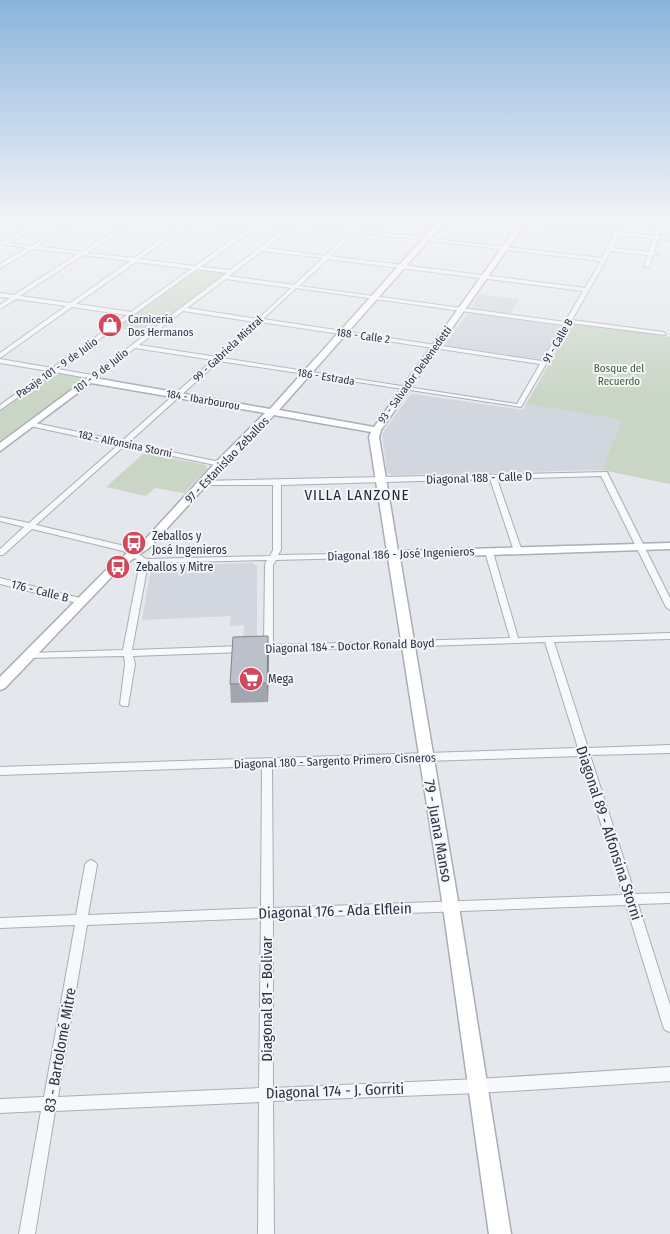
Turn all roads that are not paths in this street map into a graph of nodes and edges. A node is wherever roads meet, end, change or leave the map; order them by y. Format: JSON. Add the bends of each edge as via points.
{"nodes":[{"id":1,"x":43,"y":280,"type":"edge"},
{"id":2,"x":107,"y":280,"type":"edge"},
{"id":3,"x":180,"y":280,"type":"edge"},
{"id":4,"x":221,"y":280,"type":"edge"},
{"id":5,"x":242,"y":280,"type":"edge"},
{"id":6,"x":303,"y":280,"type":"edge"},
{"id":7,"x":391,"y":280,"type":"edge"},
{"id":8,"x":483,"y":280,"type":"edge"},
{"id":9,"x":505,"y":280,"type":"edge"},
{"id":10,"x":592,"y":280,"type":"edge"},
{"id":11,"x":295,"y":287,"type":"junction"},
{"id":12,"x":586,"y":290,"type":"junction"},
{"id":13,"x":0,"y":295,"type":"edge"},
{"id":14,"x":15,"y":297,"type":"junction"},
{"id":15,"x":375,"y":298,"type":"junction"},
{"id":16,"x":72,"y":305,"type":"junction"},
{"id":17,"x":0,"y":307,"type":"edge"},
{"id":18,"x":182,"y":309,"type":"junction"},
{"id":19,"x":462,"y":310,"type":"junction"},
{"id":20,"x":133,"y":314,"type":"junction"},
{"id":21,"x":260,"y":321,"type":"junction"},
{"id":22,"x":568,"y":323,"type":"junction"},
{"id":23,"x":342,"y":333,"type":"junction"},
{"id":24,"x":663,"y":334,"type":"dead end"},
{"id":25,"x":133,"y":346,"type":"junction"},
{"id":26,"x":436,"y":347,"type":"junction"},
{"id":27,"x":0,"y":356,"type":"edge"},
{"id":28,"x":218,"y":360,"type":"junction"},
{"id":29,"x":0,"y":361,"type":"edge"},
{"id":30,"x":545,"y":363,"type":"junction"},
{"id":31,"x":54,"y":370,"type":"junction"},
{"id":32,"x":306,"y":374,"type":"junction"},
{"id":33,"x":90,"y":378,"type":"junction"},
{"id":34,"x":406,"y":390,"type":"junction"},
{"id":35,"x":177,"y":396,"type":"junction"},
{"id":36,"x":519,"y":406,"type":"joint"},
{"id":37,"x":0,"y":408,"type":"edge"},
{"id":38,"x":272,"y":412,"type":"junction"},
{"id":39,"x":30,"y":424,"type":"junction"},
{"id":40,"x":376,"y":430,"type":"junction"},
{"id":41,"x":123,"y":444,"type":"junction"},
{"id":42,"x":0,"y":448,"type":"edge"},
{"id":43,"x":220,"y":464,"type":"junction"},
{"id":44,"x":493,"y":477,"type":"junction"},
{"id":45,"x":381,"y":480,"type":"junction"},
{"id":46,"x":204,"y":483,"type":"junction"},
{"id":47,"x":277,"y":484,"type":"junction"},
{"id":48,"x":0,"y":519,"type":"edge"},
{"id":49,"x":30,"y":526,"type":"junction"},
{"id":50,"x":670,"y":546,"type":"edge"},
{"id":51,"x":641,"y":547,"type":"junction"},
{"id":52,"x":518,"y":551,"type":"junction"},
{"id":53,"x":489,"y":552,"type":"junction"},
{"id":54,"x":0,"y":553,"type":"edge"},
{"id":55,"x":393,"y":555,"type":"junction"},
{"id":56,"x":140,"y":557,"type":"junction"},
{"id":57,"x":273,"y":558,"type":"junction"},
{"id":58,"x":0,"y":581,"type":"edge"},
{"id":59,"x":81,"y":601,"type":"junction"},
{"id":60,"x":670,"y":606,"type":"edge"},
{"id":61,"x":670,"y":636,"type":"edge"},
{"id":62,"x":549,"y":640,"type":"junction"},
{"id":63,"x":515,"y":641,"type":"junction"},
{"id":64,"x":407,"y":644,"type":"junction"},
{"id":65,"x":268,"y":648,"type":"junction"},
{"id":66,"x":128,"y":652,"type":"junction"},
{"id":67,"x":30,"y":656,"type":"junction"},
{"id":68,"x":0,"y":685,"type":"edge"},
{"id":69,"x":125,"y":704,"type":"dead end"},
{"id":70,"x":670,"y":749,"type":"edge"},
{"id":71,"x":583,"y":752,"type":"junction"},
{"id":72,"x":426,"y":758,"type":"junction"},
{"id":73,"x":267,"y":763,"type":"junction"},
{"id":74,"x":0,"y":771,"type":"edge"},
{"id":75,"x":90,"y":865,"type":"dead end"},
{"id":76,"x":670,"y":898,"type":"edge"},
{"id":77,"x":631,"y":900,"type":"junction"},
{"id":78,"x":451,"y":907,"type":"junction"},
{"id":79,"x":267,"y":914,"type":"junction"},
{"id":80,"x":82,"y":920,"type":"junction"},
{"id":81,"x":0,"y":923,"type":"edge"},
{"id":82,"x":670,"y":1026,"type":"edge"},
{"id":83,"x":670,"y":1074,"type":"edge"},
{"id":84,"x":478,"y":1086,"type":"junction"},
{"id":85,"x":267,"y":1093,"type":"junction"},
{"id":86,"x":51,"y":1104,"type":"junction"},
{"id":87,"x":0,"y":1106,"type":"edge"},
{"id":88,"x":27,"y":1234,"type":"edge"},
{"id":89,"x":266,"y":1234,"type":"edge"},
{"id":90,"x":500,"y":1234,"type":"edge"}],
"edges":[{"from":1,"to":14,"type":"street"},
{"from":2,"to":16,"type":"street"},
{"from":3,"to":20,"type":"street","name":"Pasaje 101 - 9 de Julio"},
{"from":4,"to":18,"type":"street","name":"101 - 9 de Julio"},
{"from":5,"to":11,"type":"street"},
{"from":6,"to":11,"type":"street","name":"99 - Gabriela Mistral"},
{"from":7,"to":15,"type":"street","name":"97 - Estanislao Zeballos"},
{"from":8,"to":19,"type":"street","name":"93 - Salvador Debenedetti"},
{"from":9,"to":12,"type":"street"},
{"from":10,"to":12,"type":"street","name":"91 - Calle B"},
{"from":11,"to":15,"type":"street"},
{"from":11,"to":21,"type":"street","name":"99 - Gabriela Mistral"},
{"from":12,"to":22,"type":"street","name":"91 - Calle B"},
{"from":13,"to":14,"type":"street"},
{"from":14,"to":16,"type":"street"},
{"from":14,"to":17,"type":"street"},
{"from":15,"to":19,"type":"street"},
{"from":15,"to":23,"type":"street","name":"97 - Estanislao Zeballos"},
{"from":16,"to":20,"type":"street"},
{"from":16,"to":27,"type":"street"},
{"from":18,"to":21,"type":"street","name":"188 - Calle 2"},
{"from":18,"to":25,"type":"street","name":"101 - 9 de Julio"},
{"from":19,"to":22,"type":"street"},
{"from":19,"to":26,"type":"street","name":"93 - Salvador Debenedetti"},
{"from":20,"to":31,"type":"street","name":"Pasaje 101 - 9 de Julio"},
{"from":21,"to":23,"type":"street","name":"188 - Calle 2"},
{"from":21,"to":28,"type":"street","name":"99 - Gabriela Mistral"},
{"from":22,"to":24,"type":"street"},
{"from":22,"to":30,"type":"street","name":"91 - Calle B"},
{"from":23,"to":26,"type":"street","name":"188 - Calle 2"},
{"from":23,"to":32,"type":"street","name":"97 - Estanislao Zeballos"},
{"from":25,"to":28,"type":"street","name":"186 - Estrada"},
{"from":25,"to":33,"type":"street","name":"101 - 9 de Julio"},
{"from":26,"to":30,"type":"street","name":"188 - Calle 2"},
{"from":26,"to":34,"type":"street","name":"93 - Salvador Debenedetti"},
{"from":28,"to":32,"type":"street","name":"186 - Estrada"},
{"from":28,"to":35,"type":"street","name":"99 - Gabriela Mistral"},
{"from":29,"to":31,"type":"street","name":"184 - Ibarbourou"},
{"from":30,"to":36,"type":"street","name":"91 - Calle B"},
{"from":31,"to":33,"type":"street","name":"184 - Ibarbourou"},
{"from":31,"to":37,"type":"street","name":"Pasaje 101 - 9 de Julio"},
{"from":32,"to":34,"type":"street","name":"186 - Estrada"},
{"from":32,"to":38,"type":"street","name":"97 - Estanislao Zeballos"},
{"from":33,"to":35,"type":"street","name":"184 - Ibarbourou"},
{"from":33,"to":39,"type":"street","name":"101 - 9 de Julio"},
{"from":34,"to":36,"type":"street","name":"186 - Estrada"},
{"from":34,"to":40,"type":"street","name":"93 - Salvador Debenedetti"},
{"from":35,"to":38,"type":"street","name":"184 - Ibarbourou"},
{"from":35,"to":41,"type":"street","name":"99 - Gabriela Mistral"},
{"from":38,"to":40,"type":"street","name":"184 - Ibarbourou"},
{"from":38,"to":43,"type":"street","name":"97 - Estanislao Zeballos"},
{"from":39,"to":41,"type":"street","name":"182 - Alfonsina Storni"},
{"from":39,"to":42,"type":"street","name":"101 - 9 de Julio"},
{"from":40,"to":45,"type":"street","name":"79 - Juana Manso","via":[[374,437]]},
{"from":41,"to":43,"type":"street","name":"182 - Alfonsina Storni"},
{"from":41,"to":49,"type":"street","name":"99 - Gabriela Mistral"},
{"from":43,"to":46,"type":"street","name":"97 - Estanislao Zeballos"},
{"from":44,"to":45,"type":"street","name":"Diagonal 188 - Calle D"},
{"from":44,"to":51,"type":"street","name":"Diagonal 188 - Calle D","via":[[604,474]]},
{"from":44,"to":52,"type":"street"},
{"from":45,"to":47,"type":"street","name":"Diagonal 188 - Calle D"},
{"from":45,"to":55,"type":"street","name":"79 - Juana Manso"},
{"from":46,"to":47,"type":"street","name":"Diagonal 188 - Calle D"},
{"from":46,"to":56,"type":"street","name":"97 - Estanislao Zeballos","via":[[145,546]]},
{"from":47,"to":57,"type":"street","via":[[277,550]]},
{"from":48,"to":49,"type":"street"},
{"from":49,"to":54,"type":"street","name":"99 - Gabriela Mistral"},
{"from":49,"to":56,"type":"street","via":[[126,548]]},
{"from":50,"to":51,"type":"street","name":"Diagonal 186 - José Ingenieros"},
{"from":51,"to":52,"type":"street","name":"Diagonal 186 - José Ingenieros"},
{"from":51,"to":60,"type":"street"},
{"from":52,"to":53,"type":"street","name":"Diagonal 186 - José Ingenieros"},
{"from":53,"to":55,"type":"street","name":"Diagonal 186 - José Ingenieros"},
{"from":53,"to":63,"type":"street"},
{"from":55,"to":57,"type":"street","name":"Diagonal 186 - José Ingenieros"},
{"from":55,"to":64,"type":"street","name":"79 - Juana Manso"},
{"from":56,"to":57,"type":"street","name":"Diagonal 186 - José Ingenieros"},
{"from":56,"to":59,"type":"street","name":"97 - Estanislao Zeballos","via":[[117,565]]},
{"from":56,"to":66,"type":"street"},
{"from":57,"to":65,"type":"street","via":[[269,565]]},
{"from":58,"to":59,"type":"street","name":"176 - Calle B"},
{"from":59,"to":67,"type":"street","name":"97 - Estanislao Zeballos"},
{"from":61,"to":62,"type":"street","name":"Diagonal 184 - Doctor Ronald Boyd"},
{"from":62,"to":63,"type":"street","name":"Diagonal 184 - Doctor Ronald Boyd"},
{"from":62,"to":71,"type":"street","name":"Diagonal 89 - Alfonsina Storni"},
{"from":63,"to":64,"type":"street","name":"Diagonal 184 - Doctor Ronald Boyd"},
{"from":64,"to":65,"type":"street","name":"Diagonal 184 - Doctor Ronald Boyd"},
{"from":64,"to":72,"type":"street","name":"79 - Juana Manso"},
{"from":65,"to":66,"type":"street","name":"Diagonal 184 - Doctor Ronald Boyd"},
{"from":66,"to":67,"type":"street","name":"Diagonal 184 - Doctor Ronald Boyd"},
{"from":66,"to":69,"type":"street","via":[[130,664]]},
{"from":67,"to":68,"type":"street","name":"97 - Estanislao Zeballos"},
{"from":70,"to":71,"type":"street","name":"Diagonal 180 - Sargento Primero Cisneros"},
{"from":71,"to":72,"type":"street","name":"Diagonal 180 - Sargento Primero Cisneros"},
{"from":71,"to":77,"type":"street","name":"Diagonal 89 - Alfonsina Storni"},
{"from":72,"to":73,"type":"street","name":"Diagonal 180 - Sargento Primero Cisneros"},
{"from":72,"to":78,"type":"street","name":"79 - Juana Manso"},
{"from":73,"to":74,"type":"street","name":"Diagonal 180 - Sargento Primero Cisneros"},
{"from":73,"to":79,"type":"street","name":"Diagonal 81 - Bolivar"},
{"from":75,"to":80,"type":"street","name":"83 - Bartolomé Mitre"},
{"from":76,"to":77,"type":"street","name":"Diagonal 176 - Ada Elflein"},
{"from":77,"to":78,"type":"street","name":"Diagonal 176 - Ada Elflein"},
{"from":77,"to":82,"type":"street","name":"Diagonal 89 - Alfonsina Storni"},
{"from":78,"to":79,"type":"street","name":"Diagonal 176 - Ada Elflein"},
{"from":78,"to":84,"type":"street","name":"79 - Juana Manso"},
{"from":79,"to":80,"type":"street","name":"Diagonal 176 - Ada Elflein"},
{"from":79,"to":85,"type":"street","name":"Diagonal 81 - Bolivar"},
{"from":80,"to":81,"type":"street","name":"Diagonal 176 - Ada Elflein"},
{"from":80,"to":86,"type":"street","name":"83 - Bartolomé Mitre"},
{"from":83,"to":84,"type":"street","name":"Diagonal 174 - J. Gorriti"},
{"from":84,"to":85,"type":"street","name":"Diagonal 174 - J. Gorriti"},
{"from":84,"to":90,"type":"street","name":"79 - Juana Manso"},
{"from":85,"to":86,"type":"street","name":"Diagonal 174 - J. Gorriti"},
{"from":85,"to":89,"type":"street","name":"Diagonal 81 - Bolivar"},
{"from":86,"to":87,"type":"street","name":"Diagonal 174 - J. Gorriti"},
{"from":86,"to":88,"type":"street","name":"83 - Bartolomé Mitre"}]}
